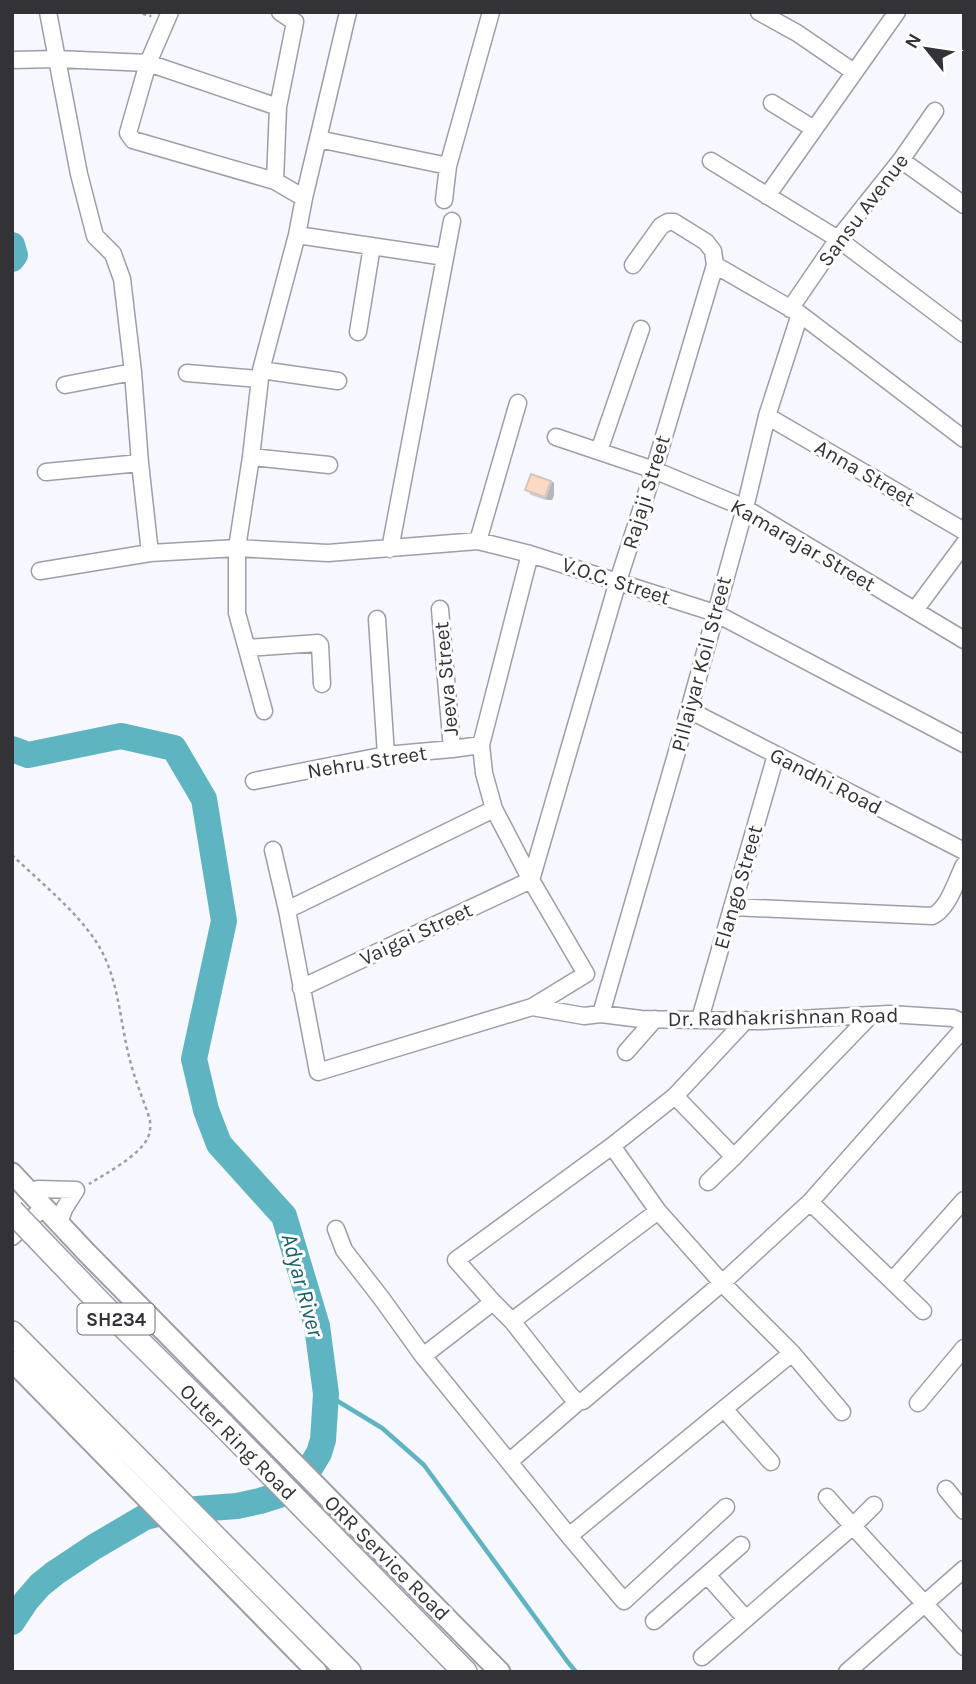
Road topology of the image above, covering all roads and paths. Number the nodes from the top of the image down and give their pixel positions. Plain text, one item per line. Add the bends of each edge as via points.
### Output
1 (48, 12) edge
2 (136, 12) edge
3 (154, 12) edge
4 (170, 12) edge
5 (280, 12) edge
6 (348, 12) edge
7 (491, 12) edge
8 (759, 12) edge
9 (897, 12) edge
10 (57, 59) junction
11 (12, 60) edge
12 (148, 63) junction
13 (854, 72) junction
14 (772, 103) dead end
15 (278, 107) junction
16 (935, 111) dead end
17 (814, 129) junction
18 (318, 139) junction
19 (901, 160) junction
20 (712, 161) dead end
21 (448, 166) junction
22 (275, 181) junction
23 (767, 196) junction
24 (304, 198) junction
25 (444, 200) dead end
26 (964, 205) edge
27 (453, 221) dead end
28 (297, 235) junction
29 (838, 239) junction
30 (372, 246) junction
31 (445, 257) junction
32 (633, 265) dead end
33 (715, 265) junction
34 (795, 311) junction
35 (641, 329) dead end
36 (358, 332) dead end
37 (964, 334) edge
38 (133, 372) junction
39 (187, 373) dead end
40 (260, 374) junction
41 (338, 381) dead end
42 (65, 385) dead end
43 (519, 403) dead end
44 (767, 415) junction
45 (556, 437) dead end
46 (964, 439) edge
47 (599, 452) junction
48 (251, 457) junction
49 (140, 463) junction
50 (329, 466) dead end
51 (654, 470) junction
52 (46, 472) dead end
53 (745, 508) junction
54 (964, 531) edge
55 (478, 541) junction
56 (964, 544) edge
57 (237, 548) junction
58 (390, 549) junction
59 (150, 553) junction
60 (530, 554) junction
61 (40, 570) dead end
62 (618, 581) junction
63 (440, 609) dead end
64 (915, 610) junction
65 (715, 613) junction
66 (377, 620) dead end
67 (964, 639) edge
68 (247, 648) junction
69 (322, 684) dead end
70 (689, 710) junction
71 (264, 711) dead end
72 (964, 744) edge
73 (481, 745) junction
74 (452, 749) junction
75 (386, 755) junction
76 (776, 755) junction
77 (254, 781) dead end
78 (494, 809) junction
79 (273, 850) dead end
80 (964, 851) edge
81 (12, 855) edge
82 (964, 865) edge
83 (531, 880) junction
84 (732, 907) junction
85 (287, 910) junction
86 (301, 988) junction
87 (532, 1007) junction
88 (601, 1014) junction
89 (871, 1015) junction
90 (655, 1019) junction
91 (700, 1019) junction
92 (746, 1020) junction
93 (964, 1025) edge
94 (626, 1052) dead end
95 (676, 1096) junction
96 (612, 1146) junction
97 (734, 1157) junction
98 (12, 1173) edge
99 (708, 1182) dead end
100 (76, 1190) junction
101 (30, 1192) junction
102 (964, 1200) edge
103 (810, 1202) junction
104 (44, 1207) junction
105 (12, 1211) edge
106 (658, 1211) junction
107 (59, 1223) junction
108 (336, 1229) dead end
109 (12, 1237) edge
110 (892, 1281) junction
111 (722, 1283) junction
112 (493, 1302) junction
113 (923, 1311) dead end
114 (512, 1321) junction
115 (12, 1332) edge
116 (964, 1348) edge
117 (792, 1353) junction
118 (423, 1356) junction
119 (12, 1361) edge
120 (578, 1402) junction
121 (918, 1403) dead end
122 (724, 1409) junction
123 (842, 1412) dead end
124 (509, 1462) junction
125 (771, 1462) dead end
126 (946, 1489) dead end
127 (827, 1497) dead end
128 (874, 1505) dead end
129 (726, 1507) dead end
130 (964, 1511) edge
131 (853, 1527) junction
132 (569, 1536) junction
133 (741, 1545) dead end
134 (964, 1569) edge
135 (707, 1576) junction
136 (925, 1602) junction
137 (746, 1619) junction
138 (654, 1621) dead end
139 (964, 1647) edge
140 (702, 1657) dead end
141 (317, 1672) edge
142 (349, 1672) edge
143 (465, 1672) edge
144 (500, 1672) edge
145 (847, 1672) edge

1 - 10 street
2 - 3 path via 150,16
4 - 12 street
5 - 15 street via 295,22
6 - 18 street
7 - 21 street
8 - 13 street
9 - 13 street
10 - 11 street
10 - 12 street
10 - 38 street via 95,236 113,254 122,279
12 - 15 street
12 - 22 street via 128,133 133,140
13 - 17 street
14 - 17 street
15 - 22 street
16 - 19 street, Sansu Avenue
17 - 23 street
18 - 21 street
18 - 24 street
19 - 26 street
19 - 29 street, Sansu Avenue
20 - 23 street
21 - 25 street
22 - 24 street
23 - 29 street
24 - 28 street
27 - 31 street
28 - 30 street
28 - 40 street
29 - 34 street, Sansu Avenue
29 - 37 street
30 - 31 street
30 - 36 street
31 - 58 street
32 - 33 street via 661,226 674,222 706,242
33 - 34 street
33 - 51 street, Rajaji Street
34 - 44 street, Pillaiyar Koil Street
34 - 46 street
35 - 47 street
38 - 42 street
38 - 49 street
39 - 40 street
40 - 41 street
40 - 48 street
43 - 55 street
44 - 53 street, Pillaiyar Koil Street
44 - 54 street, Anna Street
45 - 47 street, Kamarajar Street
47 - 51 street, Kamarajar Street
48 - 50 street
48 - 57 street
49 - 52 street
49 - 59 street
51 - 53 street, Kamarajar Street
51 - 62 street, Rajaji Street
53 - 64 street, Kamarajar Street
53 - 65 street, Pillaiyar Koil Street
55 - 58 street, V.O.C. Street
55 - 60 street, V.O.C. Street
56 - 64 street
57 - 58 street, V.O.C. Street via 328,553
57 - 59 street, V.O.C. Street
57 - 68 street via 237,613
59 - 61 street, V.O.C. Street
60 - 62 street, V.O.C. Street
60 - 73 street
62 - 65 street, V.O.C. Street
62 - 83 street, Rajaji Street
63 - 74 street, Jeeva Street
64 - 67 street, Kamarajar Street
65 - 70 street, Pillaiyar Koil Street
65 - 72 street, V.O.C. Street
66 - 75 street
68 - 69 street via 318,643
68 - 71 street
70 - 76 street, Gandhi Road
70 - 88 street, Pillaiyar Koil Street
73 - 74 street, Nehru Street
73 - 78 street
74 - 75 street, Nehru Street
75 - 77 street, Nehru Street
76 - 80 street, Gandhi Road
76 - 84 street, Elango Street
78 - 83 street
78 - 85 street
79 - 85 street
81 - 100 path via 82,923 105,957 131,1065 150,1120 149,1137 135,1153
82 - 84 street via 944,906 932,916
83 - 86 street, Vaigai Street
83 - 87 street via 586,974
84 - 91 street, Elango Street
85 - 86 street
86 - 87 street via 318,1073
87 - 88 street, Dr. Radhakrishnan Road via 583,1016
88 - 90 street, Dr. Radhakrishnan Road
89 - 92 street, Dr. Radhakrishnan Road
89 - 93 street, Dr. Radhakrishnan Road via 954,1018
89 - 97 street
90 - 91 street, Dr. Radhakrishnan Road
90 - 94 street
91 - 92 street, Dr. Radhakrishnan Road
92 - 95 street
93 - 103 street
95 - 96 street
95 - 97 street
96 - 106 street
96 - 112 street via 456,1259
97 - 99 street
98 - 101 main road, ORR Service Road
100 - 101 street
100 - 107 street
101 - 104 main road, ORR Service Road
102 - 110 street
103 - 110 street
103 - 111 street
104 - 107 main road, ORR Service Road
104 - 109 street
105 - 143 highway, Outer Ring Road / SH234, bridge
106 - 111 street
106 - 114 street
107 - 144 main road, ORR Service Road
108 - 118 street via 344,1250
110 - 113 street
111 - 117 street
111 - 120 street
112 - 114 street
112 - 118 street
114 - 120 street
115 - 142 highway
116 - 121 street
117 - 122 street
117 - 123 street
118 - 124 street
119 - 141 main road
120 - 124 street
122 - 125 street
122 - 132 street
124 - 132 street
126 - 130 street
127 - 131 street
128 - 131 street
129 - 132 street via 624,1601
131 - 136 street
131 - 137 street
133 - 135 street
134 - 136 street
135 - 137 street
135 - 138 street
136 - 139 street
136 - 145 street
137 - 140 street

